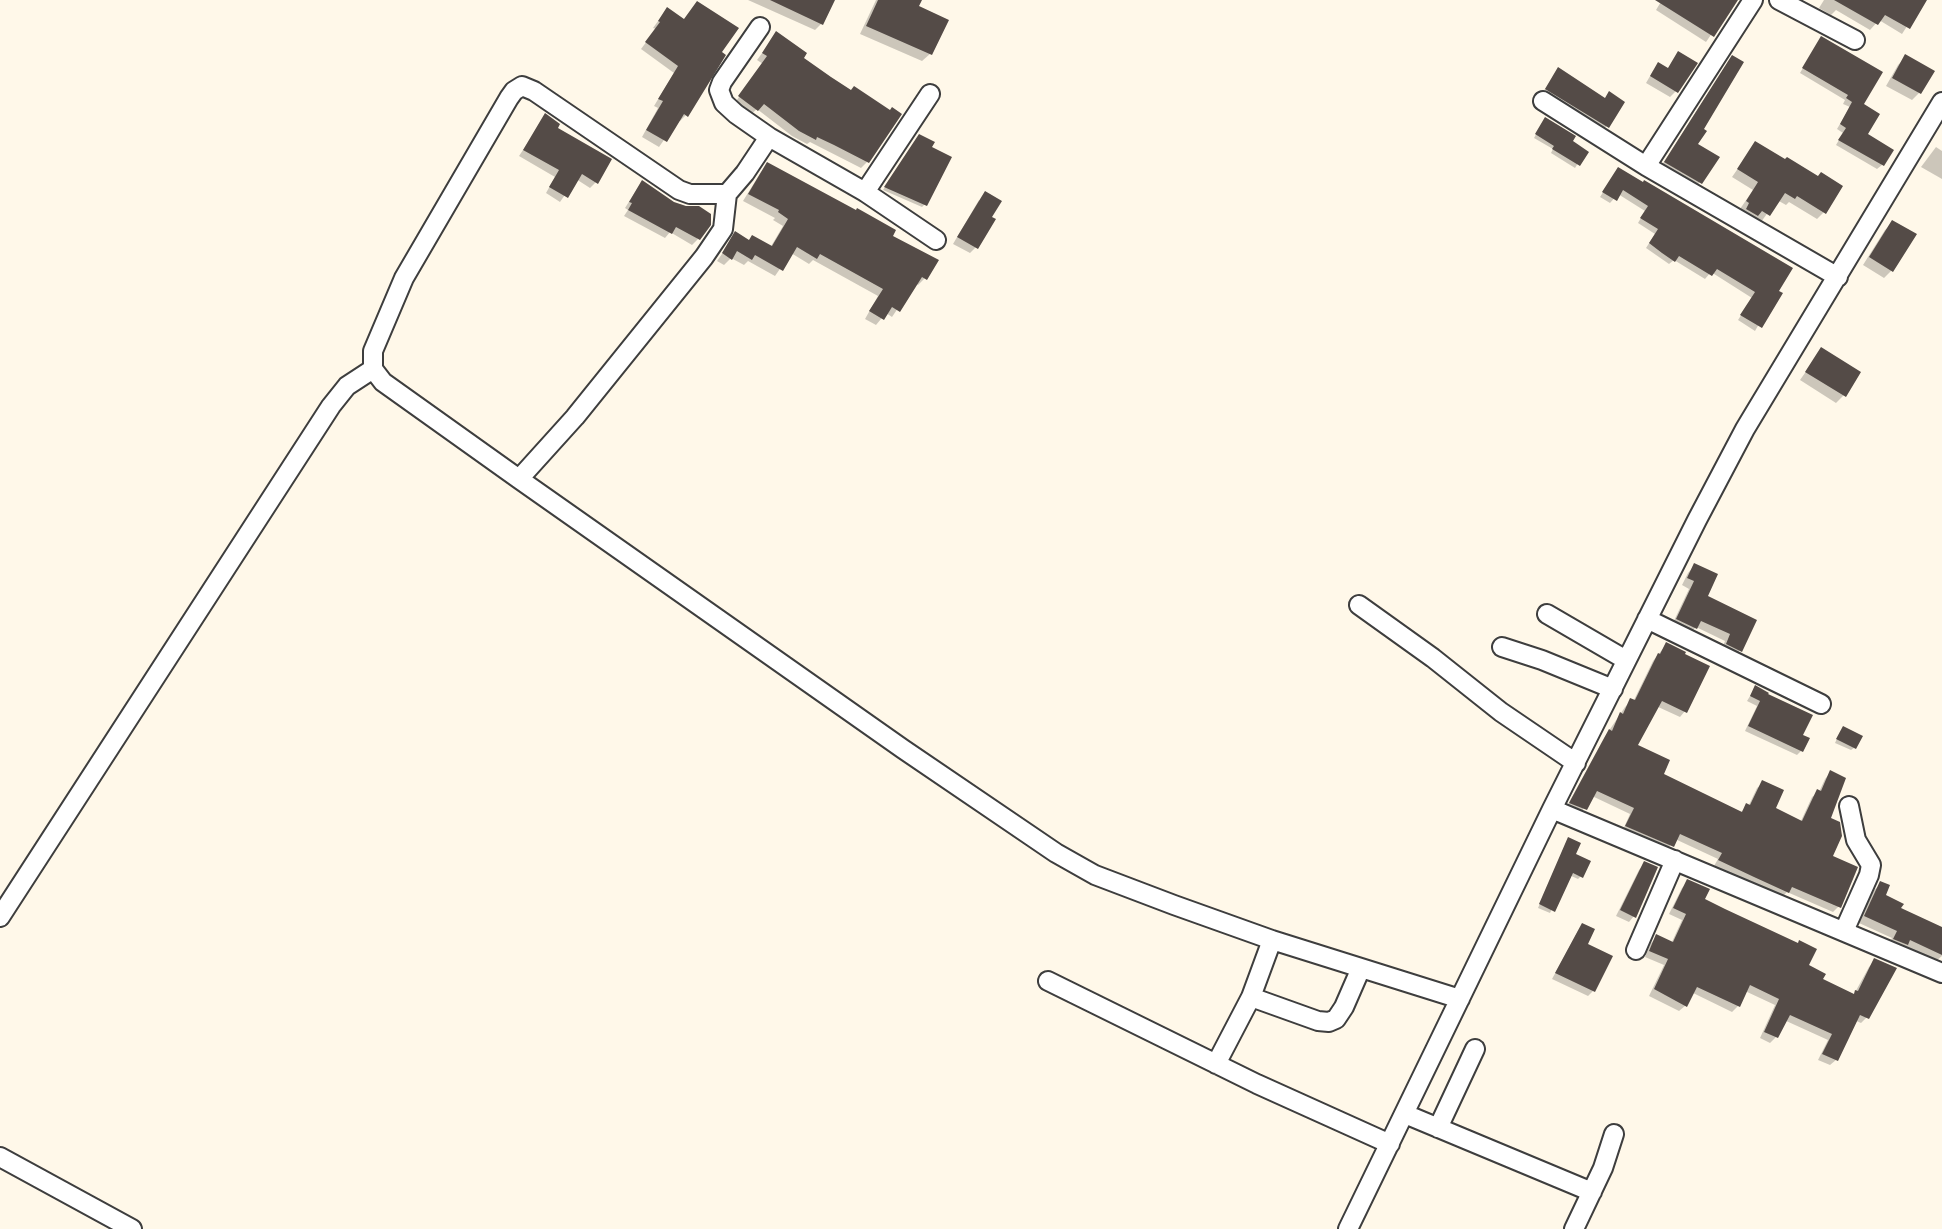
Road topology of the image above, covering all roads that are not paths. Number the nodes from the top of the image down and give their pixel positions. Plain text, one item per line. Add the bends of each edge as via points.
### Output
1 (1752, 0) edge
2 (1779, 0) edge
3 (760, 27) dead end
4 (1855, 40) dead end
5 (930, 94) dead end
6 (1543, 101) dead end
7 (1942, 102) edge
8 (769, 138) junction
9 (1646, 166) junction
10 (865, 192) junction
11 (727, 194) junction
12 (936, 240) dead end
13 (1838, 277) junction
14 (373, 369) junction
15 (519, 479) junction
16 (1359, 605) dead end
17 (1547, 614) dead end
18 (1647, 619) junction
19 (1502, 647) dead end
20 (1626, 660) junction
21 (1613, 689) junction
22 (1821, 704) dead end
23 (1576, 762) junction
24 (1848, 806) dead end
25 (1552, 809) junction
26 (1675, 860) junction
27 (0, 917) edge
28 (1844, 931) junction
29 (1272, 940) junction
30 (1636, 950) dead end
31 (1361, 968) junction
32 (1942, 972) edge
33 (1048, 981) dead end
34 (1251, 997) junction
35 (1460, 1000) junction
36 (1475, 1049) dead end
37 (1216, 1064) junction
38 (1405, 1114) junction
39 (1438, 1128) junction
40 (1614, 1134) dead end
41 (1390, 1144) junction
42 (0, 1157) edge
43 (1592, 1192) junction
44 (112, 1225) edge
45 (132, 1229) edge
46 (1348, 1229) edge
47 (1574, 1229) edge

1 - 9 street
2 - 4 street
3 - 8 street via 720,90 724,103
5 - 10 street
6 - 9 street
7 - 13 street
8 - 10 street
8 - 11 street
9 - 13 street
10 - 12 street
11 - 14 street via 679,190 534,90 518,88 404,278 373,351
11 - 15 street via 724,229 704,257
13 - 18 street via 1745,429
14 - 15 street
14 - 27 street via 331,406
15 - 29 street via 1056,853 1096,875
16 - 23 street
17 - 20 street
18 - 20 street
18 - 22 street
19 - 21 street
20 - 21 street
21 - 23 street
23 - 25 street
24 - 28 street via 1871,865
25 - 26 street
25 - 35 street
26 - 28 street
26 - 30 street
28 - 32 street
29 - 31 street
29 - 34 street
31 - 34 street via 1344,1008 1330,1022
31 - 35 street
33 - 37 street
34 - 37 street
35 - 38 street
36 - 39 street
37 - 41 street
38 - 39 street
38 - 41 street
39 - 43 street
40 - 43 street
41 - 46 street
42 - 44 street
43 - 47 street
44 - 45 street

